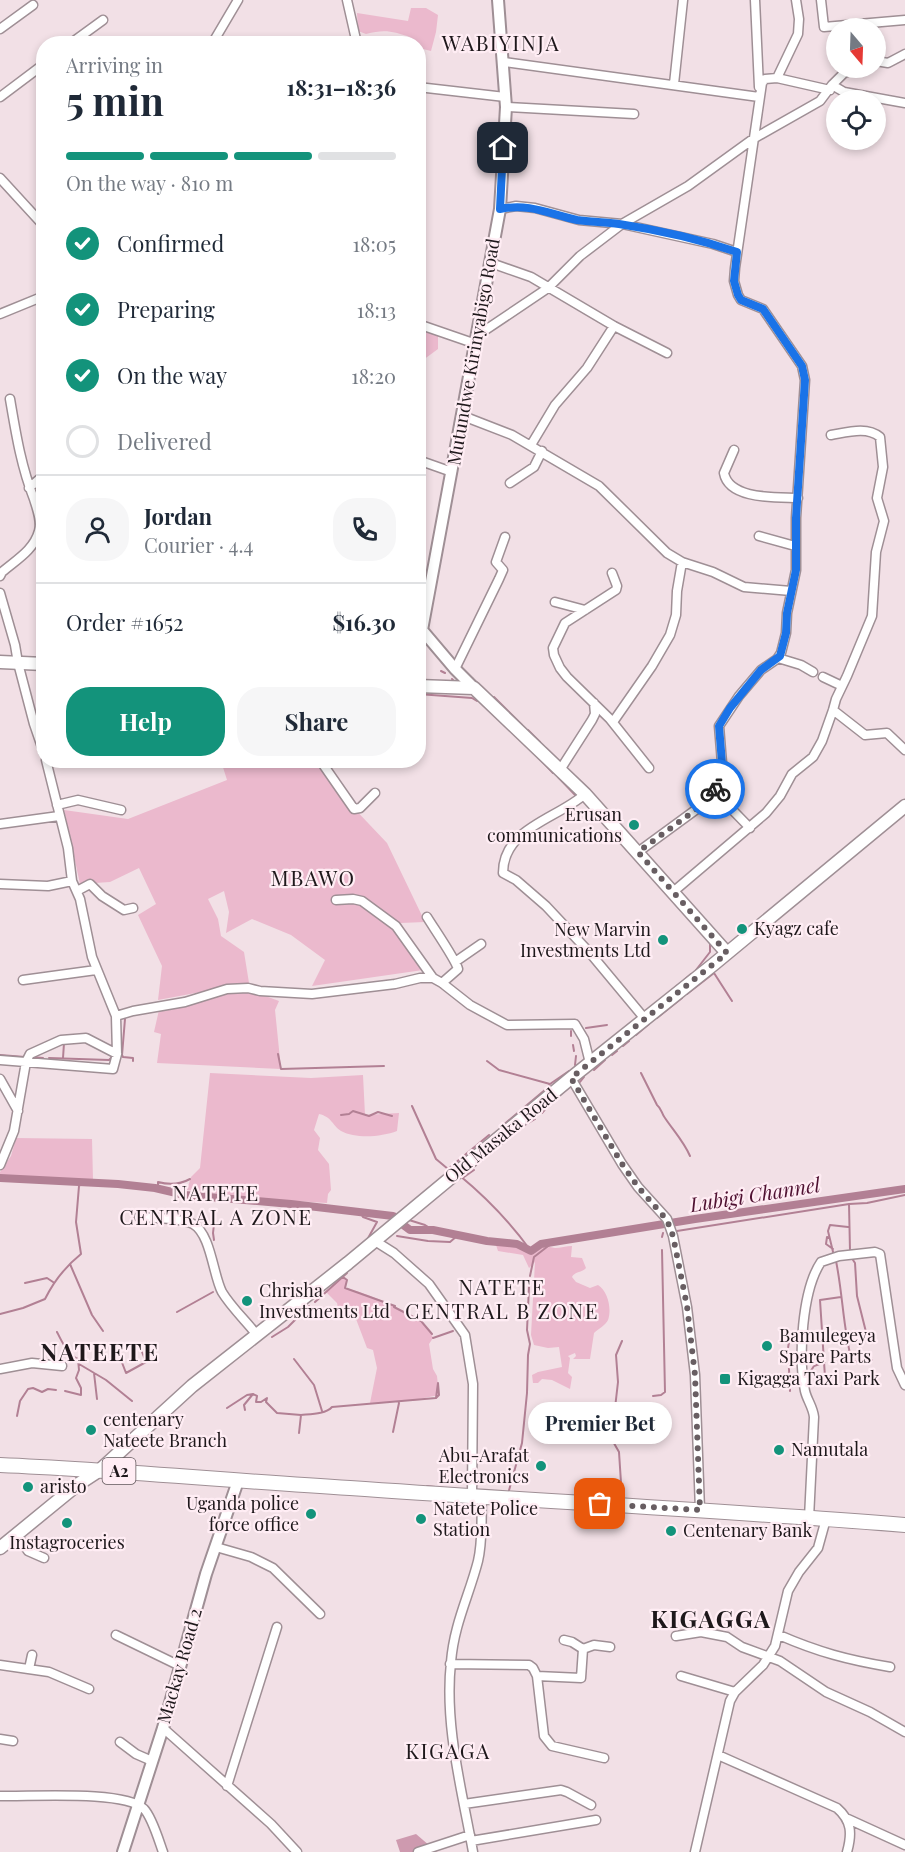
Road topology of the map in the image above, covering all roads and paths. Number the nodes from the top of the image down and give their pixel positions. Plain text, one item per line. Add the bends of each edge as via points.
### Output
1 (238, 0) edge
2 (347, 0) edge
3 (498, 0) edge
4 (683, 0) edge
5 (755, 0) edge
6 (796, 0) edge
7 (821, 0) edge
8 (33, 5) dead end
9 (103, 20) dead end
10 (905, 20) edge
11 (0, 29) edge
12 (81, 36) edge
13 (217, 36) edge
14 (355, 36) edge
15 (905, 54) edge
16 (504, 62) junction
17 (886, 63) edge
18 (36, 70) edge
19 (777, 78) junction
20 (839, 78) edge
21 (674, 84) junction
22 (831, 87) junction
23 (426, 88) edge
24 (0, 97) edge
25 (759, 97) junction
26 (506, 102) junction
27 (905, 103) edge
28 (634, 114) dead end
29 (753, 139) junction
30 (0, 178) edge
31 (500, 209) junction
32 (36, 217) edge
33 (622, 224) junction
34 (737, 252) junction
35 (491, 263) junction
36 (548, 288) junction
37 (36, 299) edge
38 (0, 314) edge
39 (426, 326) edge
40 (614, 326) junction
41 (477, 340) junction
42 (667, 353) dead end
43 (10, 399) dead end
44 (463, 416) junction
45 (831, 435) dead end
46 (531, 445) junction
47 (734, 450) dead end
48 (542, 451) junction
49 (426, 463) edge
50 (452, 472) junction
51 (36, 482) edge
52 (510, 483) dead end
53 (30, 488) junction
54 (798, 498) junction
55 (36, 505) edge
56 (759, 536) dead end
57 (505, 537) dead end
58 (36, 543) edge
59 (795, 546) junction
60 (682, 562) junction
61 (1, 573) edge
62 (612, 573) dead end
63 (791, 591) junction
64 (0, 593) edge
65 (426, 599) edge
66 (555, 602) dead end
67 (585, 610) junction
68 (426, 635) edge
69 (778, 658) junction
70 (0, 662) edge
71 (18, 663) junction
72 (36, 664) edge
73 (455, 669) junction
74 (813, 672) dead end
75 (823, 677) dead end
76 (426, 686) edge
77 (842, 686) junction
78 (474, 688) junction
79 (594, 704) junction
80 (833, 710) junction
81 (613, 723) junction
82 (36, 725) edge
83 (905, 750) edge
84 (48, 768) edge
85 (326, 768) edge
86 (649, 768) dead end
87 (560, 770) junction
88 (714, 791) junction
89 (375, 793) dead end
90 (585, 794) junction
91 (57, 805) junction
92 (905, 806) edge
93 (121, 810) dead end
94 (59, 816) junction
95 (0, 824) edge
96 (750, 828) junction
97 (638, 852) junction
98 (72, 881) junction
99 (0, 886) edge
100 (77, 891) junction
101 (674, 892) junction
102 (336, 900) dead end
103 (133, 908) dead end
104 (427, 916) dead end
105 (481, 944) dead end
106 (727, 953) junction
107 (455, 962) junction
108 (96, 970) junction
109 (433, 978) junction
110 (23, 980) dead end
111 (442, 983) junction
112 (116, 1016) junction
113 (645, 1019) junction
114 (117, 1054) junction
115 (28, 1058) junction
116 (0, 1060) edge
117 (590, 1063) junction
118 (571, 1078) junction
119 (0, 1079) edge
120 (18, 1111) junction
121 (0, 1165) edge
122 (139, 1217) dead end
123 (375, 1241) junction
124 (257, 1335) junction
125 (62, 1366) dead end
126 (0, 1369) edge
127 (905, 1385) edge
128 (0, 1466) edge
129 (100, 1470) junction
130 (238, 1480) junction
131 (477, 1496) junction
132 (700, 1510) junction
133 (809, 1518) junction
134 (826, 1519) junction
135 (905, 1525) edge
136 (17, 1535) junction
137 (216, 1546) junction
138 (0, 1548) edge
139 (44, 1558) dead end
140 (320, 1614) dead end
141 (277, 1627) dead end
142 (116, 1635) dead end
143 (779, 1635) junction
144 (676, 1636) dead end
145 (564, 1640) dead end
146 (610, 1647) dead end
147 (583, 1649) junction
148 (32, 1655) dead end
149 (769, 1656) junction
150 (450, 1664) junction
151 (0, 1665) edge
152 (180, 1666) junction
153 (890, 1667) dead end
154 (29, 1669) junction
155 (681, 1676) dead end
156 (537, 1677) junction
157 (88, 1689) dead end
158 (735, 1692) junction
159 (163, 1728) junction
160 (905, 1732) edge
161 (0, 1739) edge
162 (13, 1741) dead end
163 (120, 1742) dead end
164 (718, 1755) junction
165 (604, 1758) dead end
166 (152, 1761) junction
167 (227, 1786) junction
168 (0, 1796) edge
169 (464, 1804) junction
170 (137, 1805) junction
171 (591, 1805) dead end
172 (848, 1819) junction
173 (596, 1820) dead end
174 (470, 1838) junction
175 (905, 1845) edge
176 (123, 1852) edge
177 (164, 1852) edge
178 (297, 1852) edge
179 (418, 1852) edge
180 (473, 1852) edge
181 (695, 1852) edge
182 (847, 1852) edge

1 - 13 street
2 - 14 street
3 - 16 street, Mutundwe Kirinyabigo Road
4 - 21 street
5 - 25 street
6 - 19 street via 798,34
7 - 10 street via 824,27
8 - 11 street
9 - 12 street
15 - 17 street
16 - 21 street
16 - 26 street, Mutundwe Kirinyabigo Road
18 - 24 street
19 - 22 street
19 - 25 street via 765,79
20 - 22 street
21 - 25 street
22 - 27 street
22 - 29 street via 820,101
23 - 26 street
25 - 29 street
26 - 28 street
26 - 31 street, Mutundwe Kirinyabigo Road
29 - 33 street via 688,186
29 - 34 street
30 - 32 street
31 - 33 street via 535,208 579,220
31 - 35 street, Mutundwe Kirinyabigo Road
33 - 34 street
33 - 36 street via 580,256
34 - 54 street via 734,281 738,295 763,309 802,366 805,380
35 - 36 street via 531,277
35 - 41 street, Mutundwe Kirinyabigo Road
36 - 40 street
36 - 41 street
37 - 38 street
39 - 41 street
40 - 42 street
40 - 46 street via 555,405
41 - 44 street, Mutundwe Kirinyabigo Road
43 - 53 street via 18,453
44 - 46 street
44 - 50 street, Mutundwe Kirinyabigo Road
45 - 77 street via 873,431 880,437 883,453 877,498 884,521 876,552 874,606
46 - 48 street
47 - 54 street via 724,477 741,492
48 - 52 street via 534,467
48 - 60 street via 599,486 667,553
49 - 50 street
50 - 65 street, Mutundwe Kirinyabigo Road
51 - 53 street
53 - 55 street
54 - 59 street
56 - 59 street
57 - 73 street via 496,562 503,570
58 - 61 street
59 - 63 street via 796,570
60 - 63 street via 744,587
60 - 81 street via 670,635
62 - 67 street via 616,590
63 - 69 street via 786,633
64 - 71 street
66 - 67 street
67 - 79 street via 565,623 553,648 560,668
68 - 73 street
69 - 74 street
69 - 88 street via 761,670 719,726 722,763
70 - 71 main road
71 - 72 main road
71 - 82 street
73 - 78 street
75 - 77 street
76 - 78 main road
77 - 80 street
78 - 87 main road
79 - 81 street
79 - 87 street via 592,720
80 - 83 street via 865,735 887,733
80 - 96 street via 815,754 795,770 780,796
81 - 86 street
84 - 91 street
85 - 89 street via 354,809
87 - 90 main road
88 - 96 street
88 - 97 street via 705,803
90 - 97 main road
90 - 113 street via 518,837 508,851 503,873 546,906
91 - 93 street via 78,800
91 - 94 street
92 - 106 main road, Old Masaka Road
94 - 95 street
94 - 98 street
96 - 101 street
97 - 101 main road
98 - 99 street via 48,886
98 - 100 street
100 - 103 street via 90,884 124,910
100 - 108 street
101 - 106 main road
102 - 109 street via 362,901 396,926
104 - 107 street
105 - 107 street
106 - 113 main road, Old Masaka Road
107 - 111 street via 458,969
108 - 110 street
108 - 112 street
109 - 111 street
109 - 112 street via 312,994 227,989
111 - 117 street via 507,1025 575,1024 584,1039
112 - 114 street
113 - 117 main road, Old Masaka Road
114 - 115 street via 86,1038 61,1040
114 - 115 street via 113,1070
115 - 116 street
115 - 120 street
117 - 118 main road, Old Masaka Road
118 - 123 main road, Old Masaka Road
118 - 132 street via 622,1164 669,1223 687,1306 694,1363
119 - 120 street
120 - 121 street
122 - 124 street via 188,1222 200,1230 222,1291
123 - 124 main road, Old Masaka Road
123 - 131 street via 429,1284 465,1335 473,1383
124 - 129 main road, Old Masaka Road via 192,1386
125 - 126 street via 32,1363
127 - 133 street via 897,1368 880,1254 839,1256 821,1262 808,1299 801,1344 806,1392 814,1417
128 - 129 main road, A2
129 - 130 main road, A2
129 - 136 main road, Old Masaka Road
130 - 131 main road, A2
130 - 137 street, Mackay Road 2
131 - 132 main road, A2
131 - 150 street via 479,1554 456,1625
132 - 133 main road, A2
133 - 134 main road, A2
134 - 135 main road, A2
134 - 143 street via 818,1548 788,1591
136 - 138 main road, Old Masaka Road
136 - 139 street via 28,1551
137 - 140 street via 273,1568
137 - 152 street, Mackay Road 2
141 - 167 street
142 - 152 street
143 - 149 street
143 - 153 street via 818,1652
144 - 149 street via 701,1632 727,1637
145 - 147 street
146 - 147 street via 594,1645
147 - 156 street via 581,1677
148 - 154 street
149 - 158 street
149 - 160 street via 826,1692
150 - 156 street via 525,1664 533,1668
150 - 169 street via 451,1715
151 - 154 street
152 - 159 street, Mackay Road 2
154 - 157 street via 56,1674
155 - 158 street
156 - 165 street via 548,1743
158 - 164 street
159 - 166 street, Mackay Road 2
159 - 167 street
161 - 162 street
163 - 166 street
164 - 172 street via 837,1808
164 - 181 street
166 - 170 street, Mackay Road 2
167 - 178 street
168 - 170 street via 77,1795
169 - 171 street via 561,1790
169 - 174 street
170 - 176 street, Mackay Road 2
170 - 177 street via 146,1811
172 - 175 street
172 - 182 street
173 - 174 street
174 - 179 street
174 - 180 street

